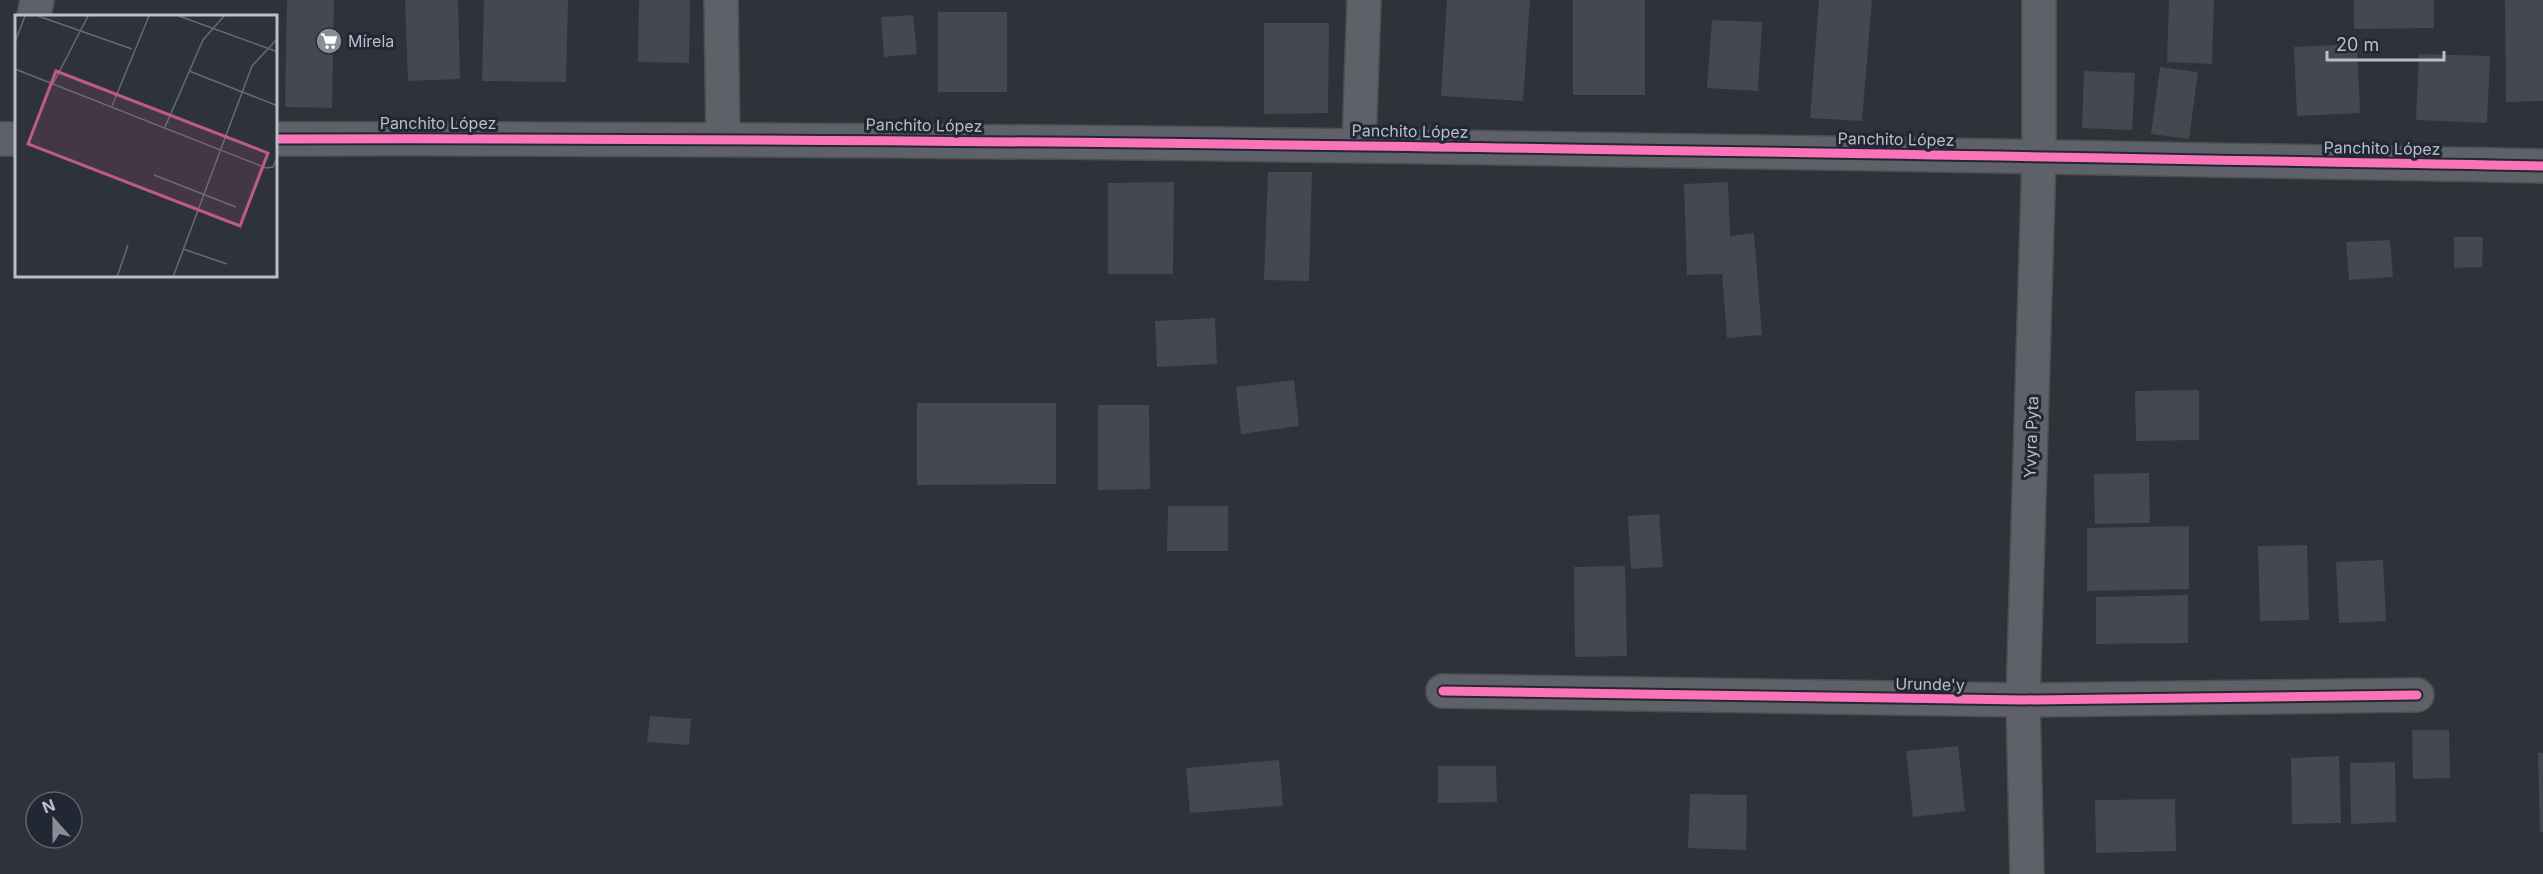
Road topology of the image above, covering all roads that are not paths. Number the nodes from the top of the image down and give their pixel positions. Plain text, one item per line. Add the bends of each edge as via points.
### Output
1 (37, 0) edge
2 (721, 0) edge
3 (1364, 0) edge
4 (2039, 0) edge
5 (34, 15) edge
6 (723, 138) junction
7 (278, 139) edge
8 (1359, 145) junction
9 (2039, 156) junction
10 (2543, 166) edge
11 (1443, 691) dead end
12 (2417, 694) dead end
13 (2023, 700) junction
14 (2027, 874) edge

1 - 5 street
2 - 6 street
3 - 8 street
4 - 9 street, Yvyra Pyta
6 - 7 street, Panchito López
6 - 8 street, Panchito López
8 - 9 street, Panchito López
9 - 10 street, Panchito López
9 - 13 street, Yvyra Pyta
11 - 13 street, Urunde'y
12 - 13 street, Urunde'y
13 - 14 street, Yvyra Pyta

